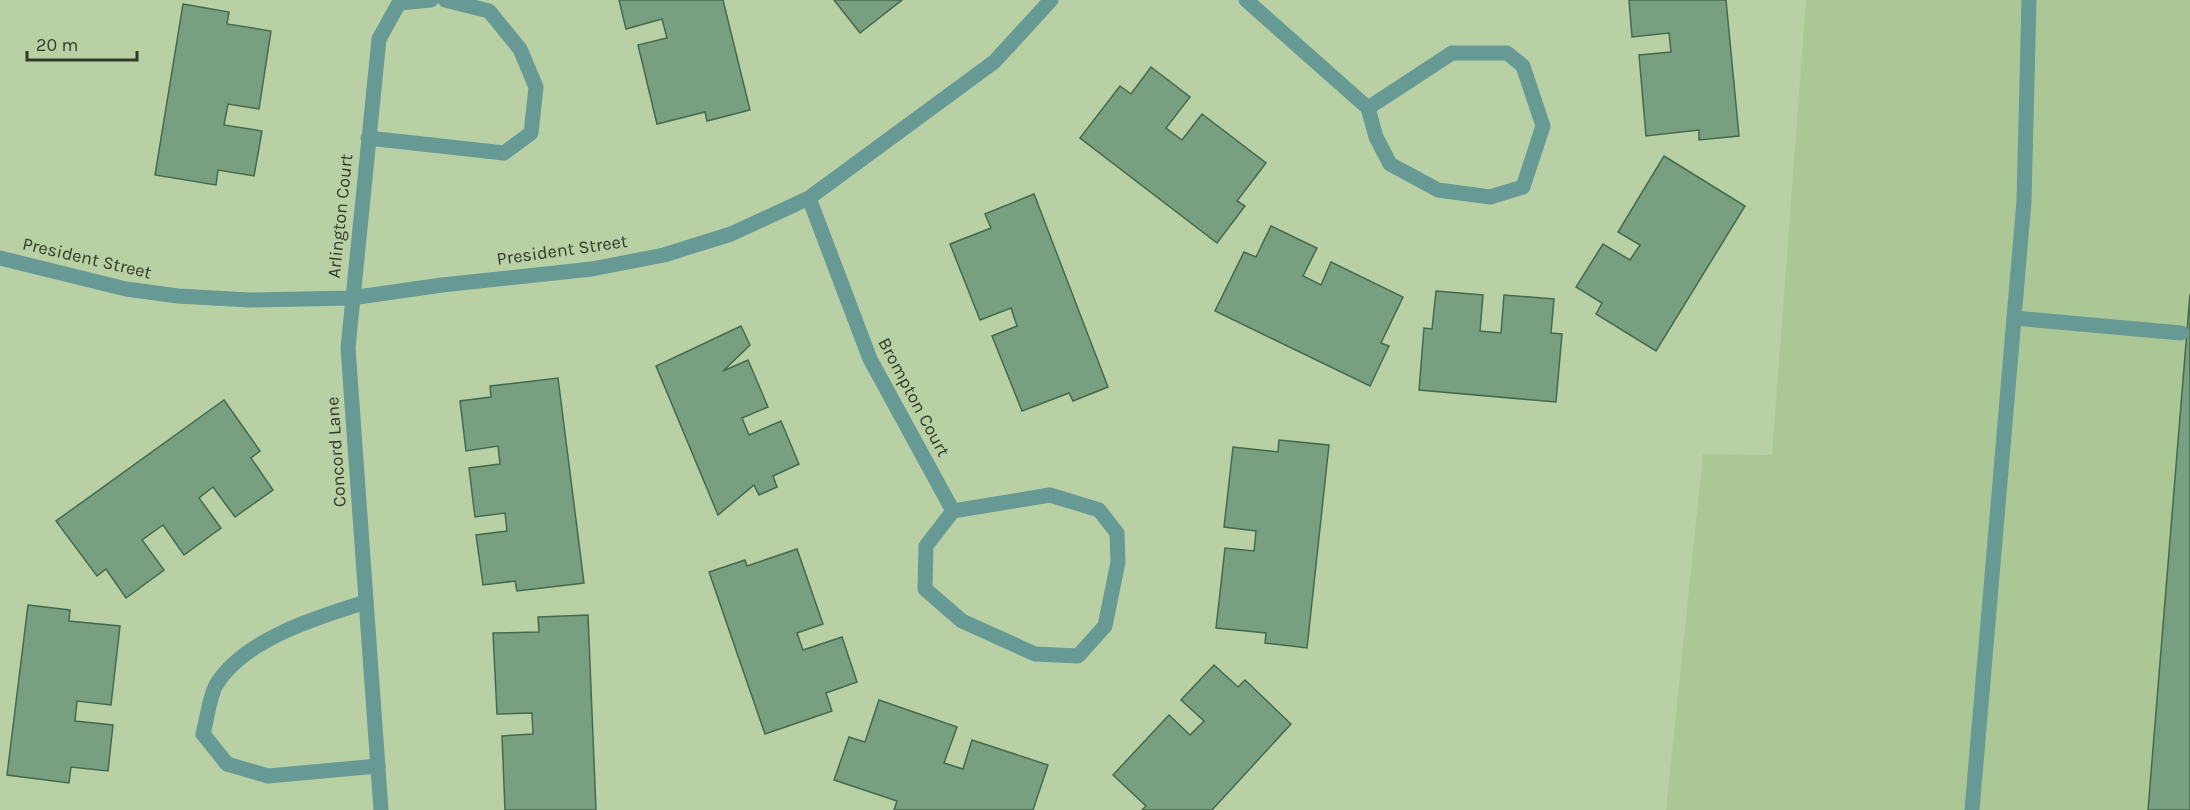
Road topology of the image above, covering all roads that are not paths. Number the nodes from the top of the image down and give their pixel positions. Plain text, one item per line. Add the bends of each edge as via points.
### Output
1 (431, 0) edge
2 (445, 0) edge
3 (1051, 0) edge
4 (1246, 0) edge
5 (2029, 0) edge
6 (1368, 108) junction
7 (368, 138) junction
8 (809, 198) junction
9 (0, 258) edge
10 (351, 298) junction
11 (2014, 318) junction
12 (2181, 333) dead end
13 (952, 511) junction
14 (366, 602) junction
15 (378, 766) junction
16 (381, 810) edge
17 (1972, 810) edge

1 - 7 street, Arlington Court via 399,3 379,39
2 - 7 street, Arlington Court via 489,11 520,49 536,87 531,134 504,153
3 - 8 street, President Street via 994,62
4 - 6 street
5 - 11 street via 2024,201
6 - 6 street via 1452,53 1507,53 1523,66 1543,126 1523,187 1490,197 1438,190 1390,164 1376,137
7 - 10 street, Arlington Court
8 - 10 street, President Street via 731,234 664,255 592,269
8 - 13 street, Brompton Court via 870,359
9 - 10 street, President Street via 126,289 178,296 249,300
10 - 14 street, Concord Lane via 348,348
11 - 12 street
11 - 17 street
13 - 13 street via 1050,495 1099,510 1117,533 1118,562 1105,626 1078,656 1035,654 962,621 925,589 926,546
14 - 15 street, Concord Lane
14 - 15 street via 295,625 245,655 216,686 203,734 227,765 268,776
15 - 16 street, Concord Lane

